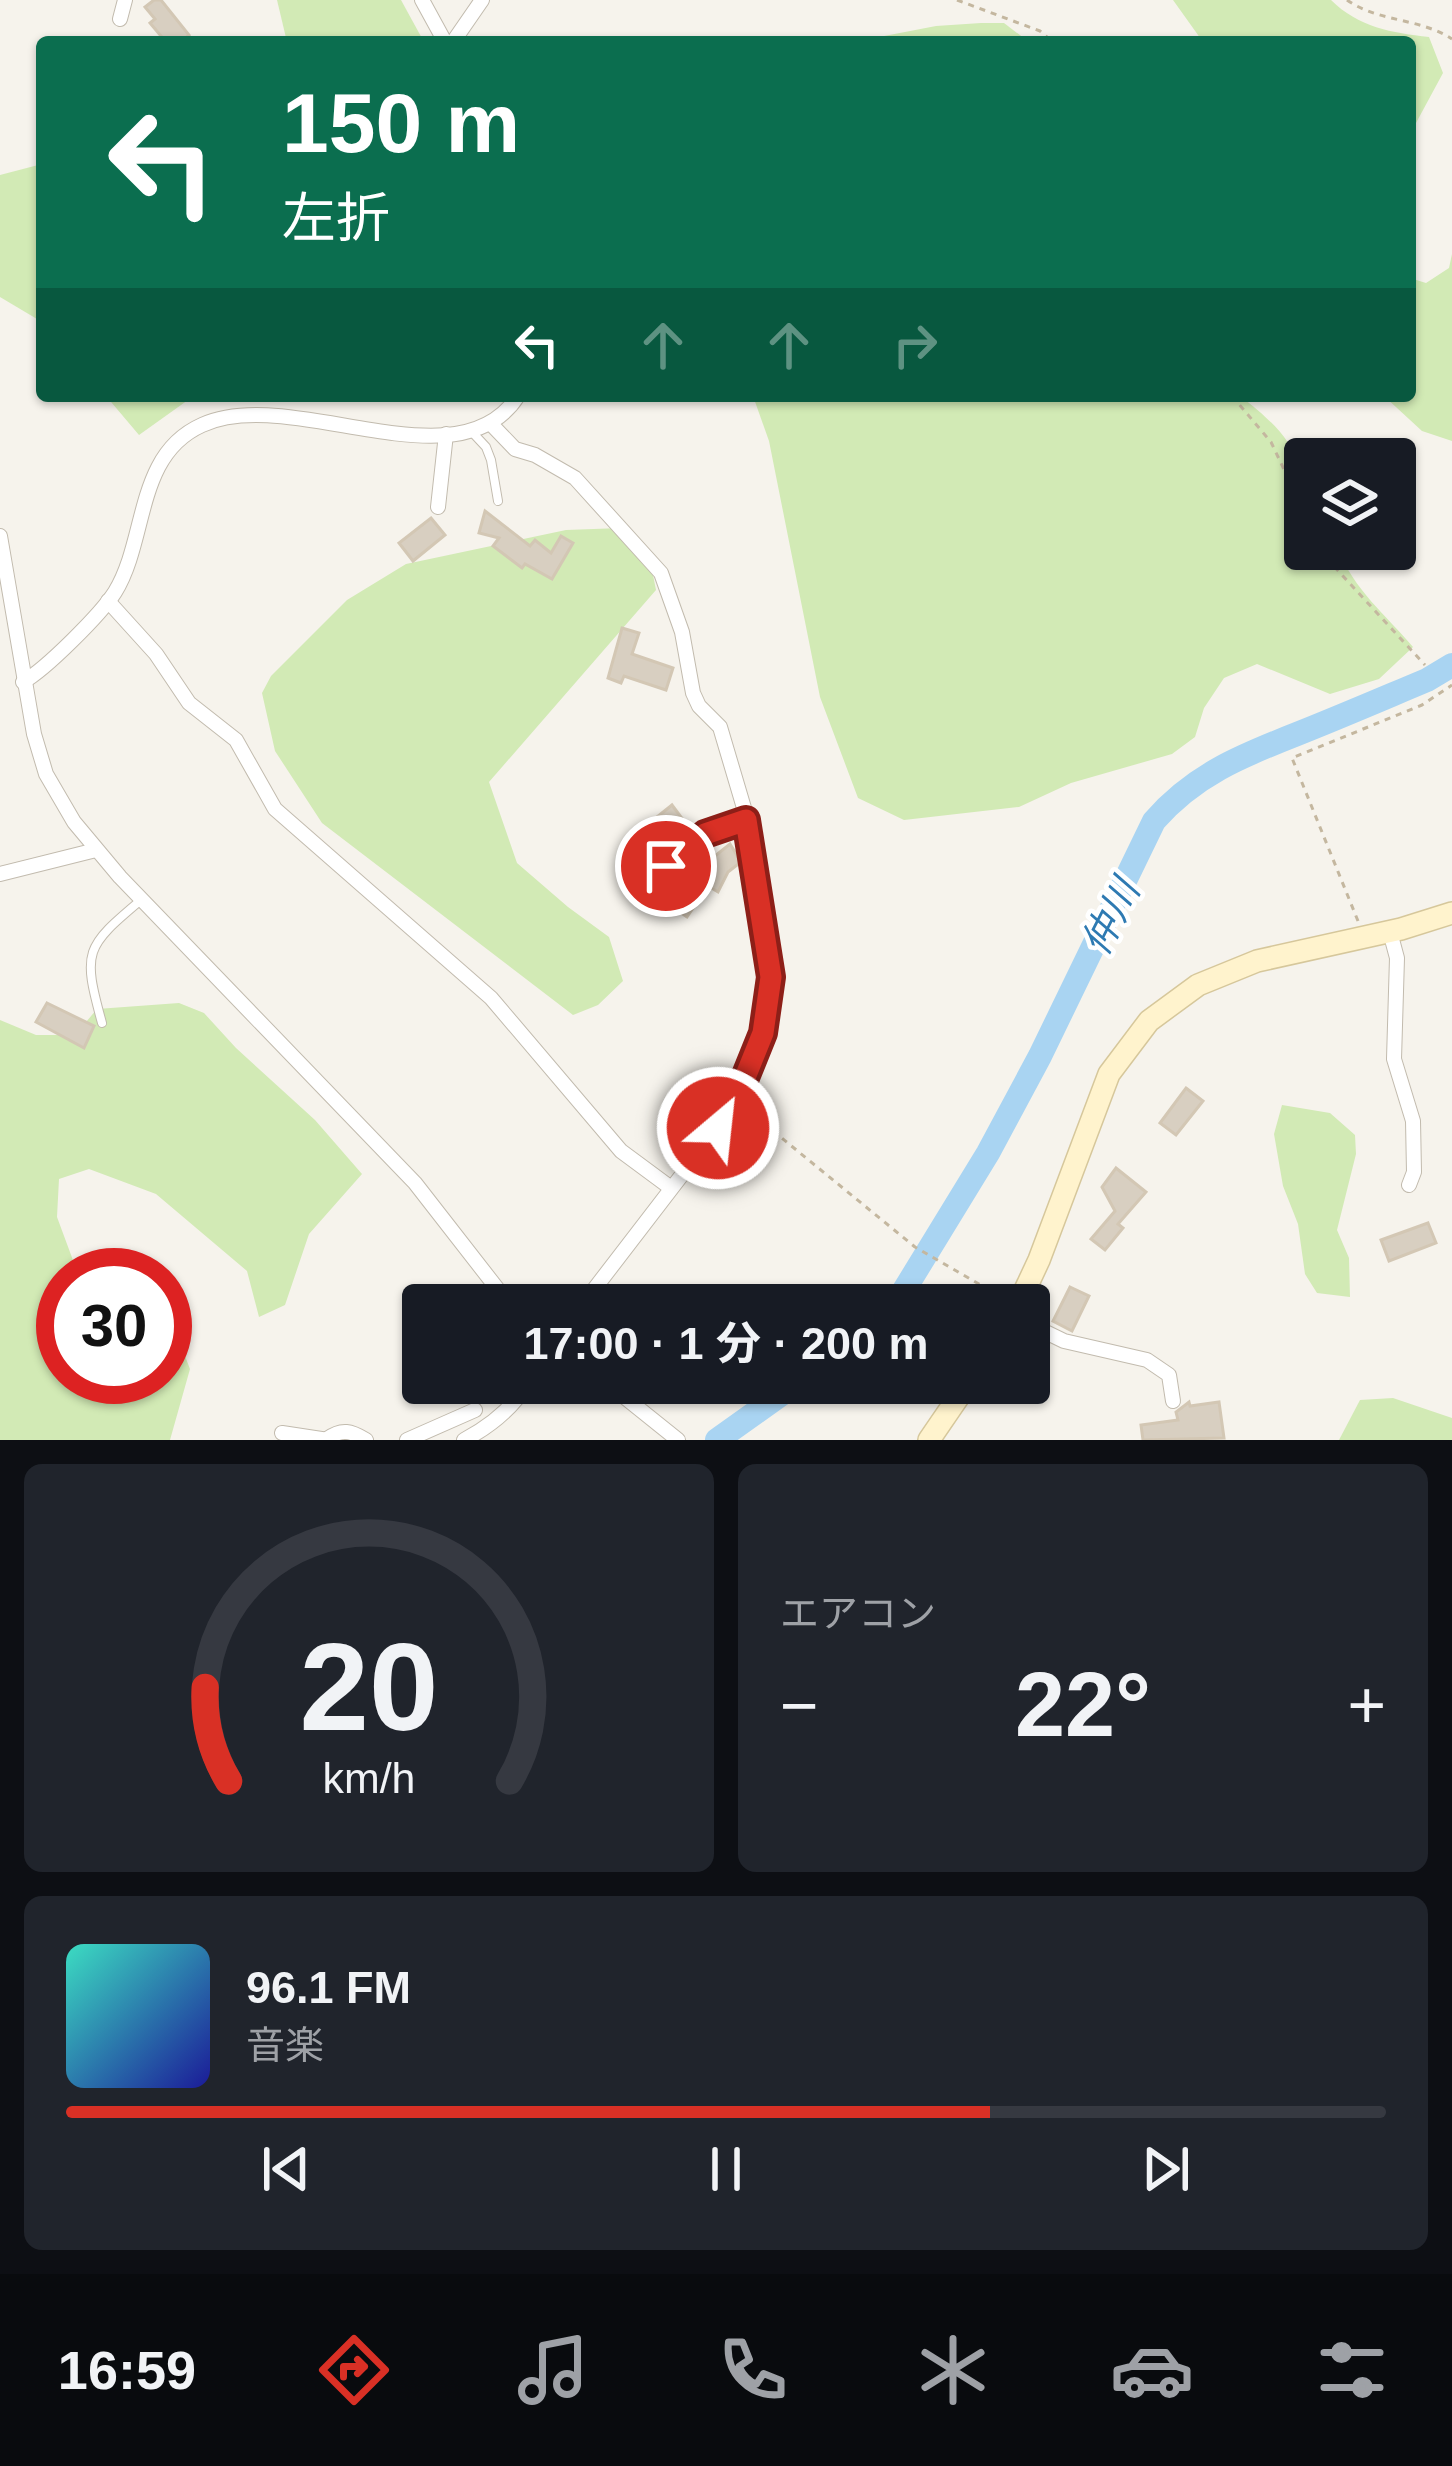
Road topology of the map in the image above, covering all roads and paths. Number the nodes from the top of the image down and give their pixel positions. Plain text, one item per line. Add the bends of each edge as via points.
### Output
1 (125, 0) edge
2 (422, 0) edge
3 (482, 0) edge
4 (957, 0) edge
5 (1347, 0) edge
6 (120, 19) dead end
7 (445, 36) edge
8 (454, 36) edge
9 (1046, 36) edge
10 (1452, 39) edge
11 (512, 402) edge
12 (1237, 402) edge
13 (491, 424) junction
14 (472, 432) junction
15 (446, 434) junction
16 (1284, 470) edge
17 (498, 501) dead end
18 (438, 506) dead end
19 (0, 536) edge
20 (1338, 570) edge
21 (108, 601) junction
22 (1425, 664) dead end
23 (23, 682) junction
24 (1452, 685) edge
25 (746, 820) junction
26 (96, 850) junction
27 (0, 874) edge
28 (635, 880) dead end
29 (141, 900) junction
30 (1452, 913) edge
31 (1390, 932) junction
32 (1357, 940) junction
33 (102, 1023) dead end
34 (732, 1102) junction
35 (1409, 1185) dead end
36 (671, 1187) junction
37 (494, 1284) edge
38 (598, 1284) edge
39 (979, 1284) edge
40 (1028, 1284) edge
41 (1050, 1334) edge
42 (1173, 1401) dead end
43 (514, 1404) edge
44 (633, 1404) edge
45 (953, 1404) edge
46 (475, 1410) dead end
47 (282, 1432) dead end
48 (328, 1440) edge
49 (366, 1440) edge
50 (407, 1440) edge
51 (464, 1440) edge
52 (678, 1440) edge
53 (928, 1440) edge

1 - 6 street
2 - 7 street
3 - 8 street
4 - 9 path
5 - 10 path
11 - 13 street
12 - 16 path
13 - 14 street
13 - 25 street via 515,449 574,478 661,572 693,693 720,728
14 - 15 street
14 - 17 lane via 491,460
15 - 18 street
15 - 21 street via 243,416 201,425 165,456 151,481
19 - 23 street
20 - 22 path
21 - 23 street
21 - 36 street via 189,703 236,740 274,809 491,998 621,1151
23 - 26 street via 46,774
24 - 32 path via 1292,758 1358,917
25 - 28 street via 705,834
25 - 34 street via 771,977 763,1033
26 - 27 street
26 - 29 street
29 - 33 lane via 95,941 90,972
29 - 37 street via 374,1138
30 - 31 street
31 - 32 street
31 - 35 street via 1397,958 1394,1059 1413,1120
32 - 40 street via 1220,975 1174,1001 1131,1041 1099,1096
34 - 36 street
34 - 39 path via 915,1247
36 - 38 street
41 - 42 street via 1147,1360 1169,1375
43 - 51 street
44 - 52 street
45 - 53 street
46 - 50 street
47 - 48 street
48 - 49 street via 350,1431

